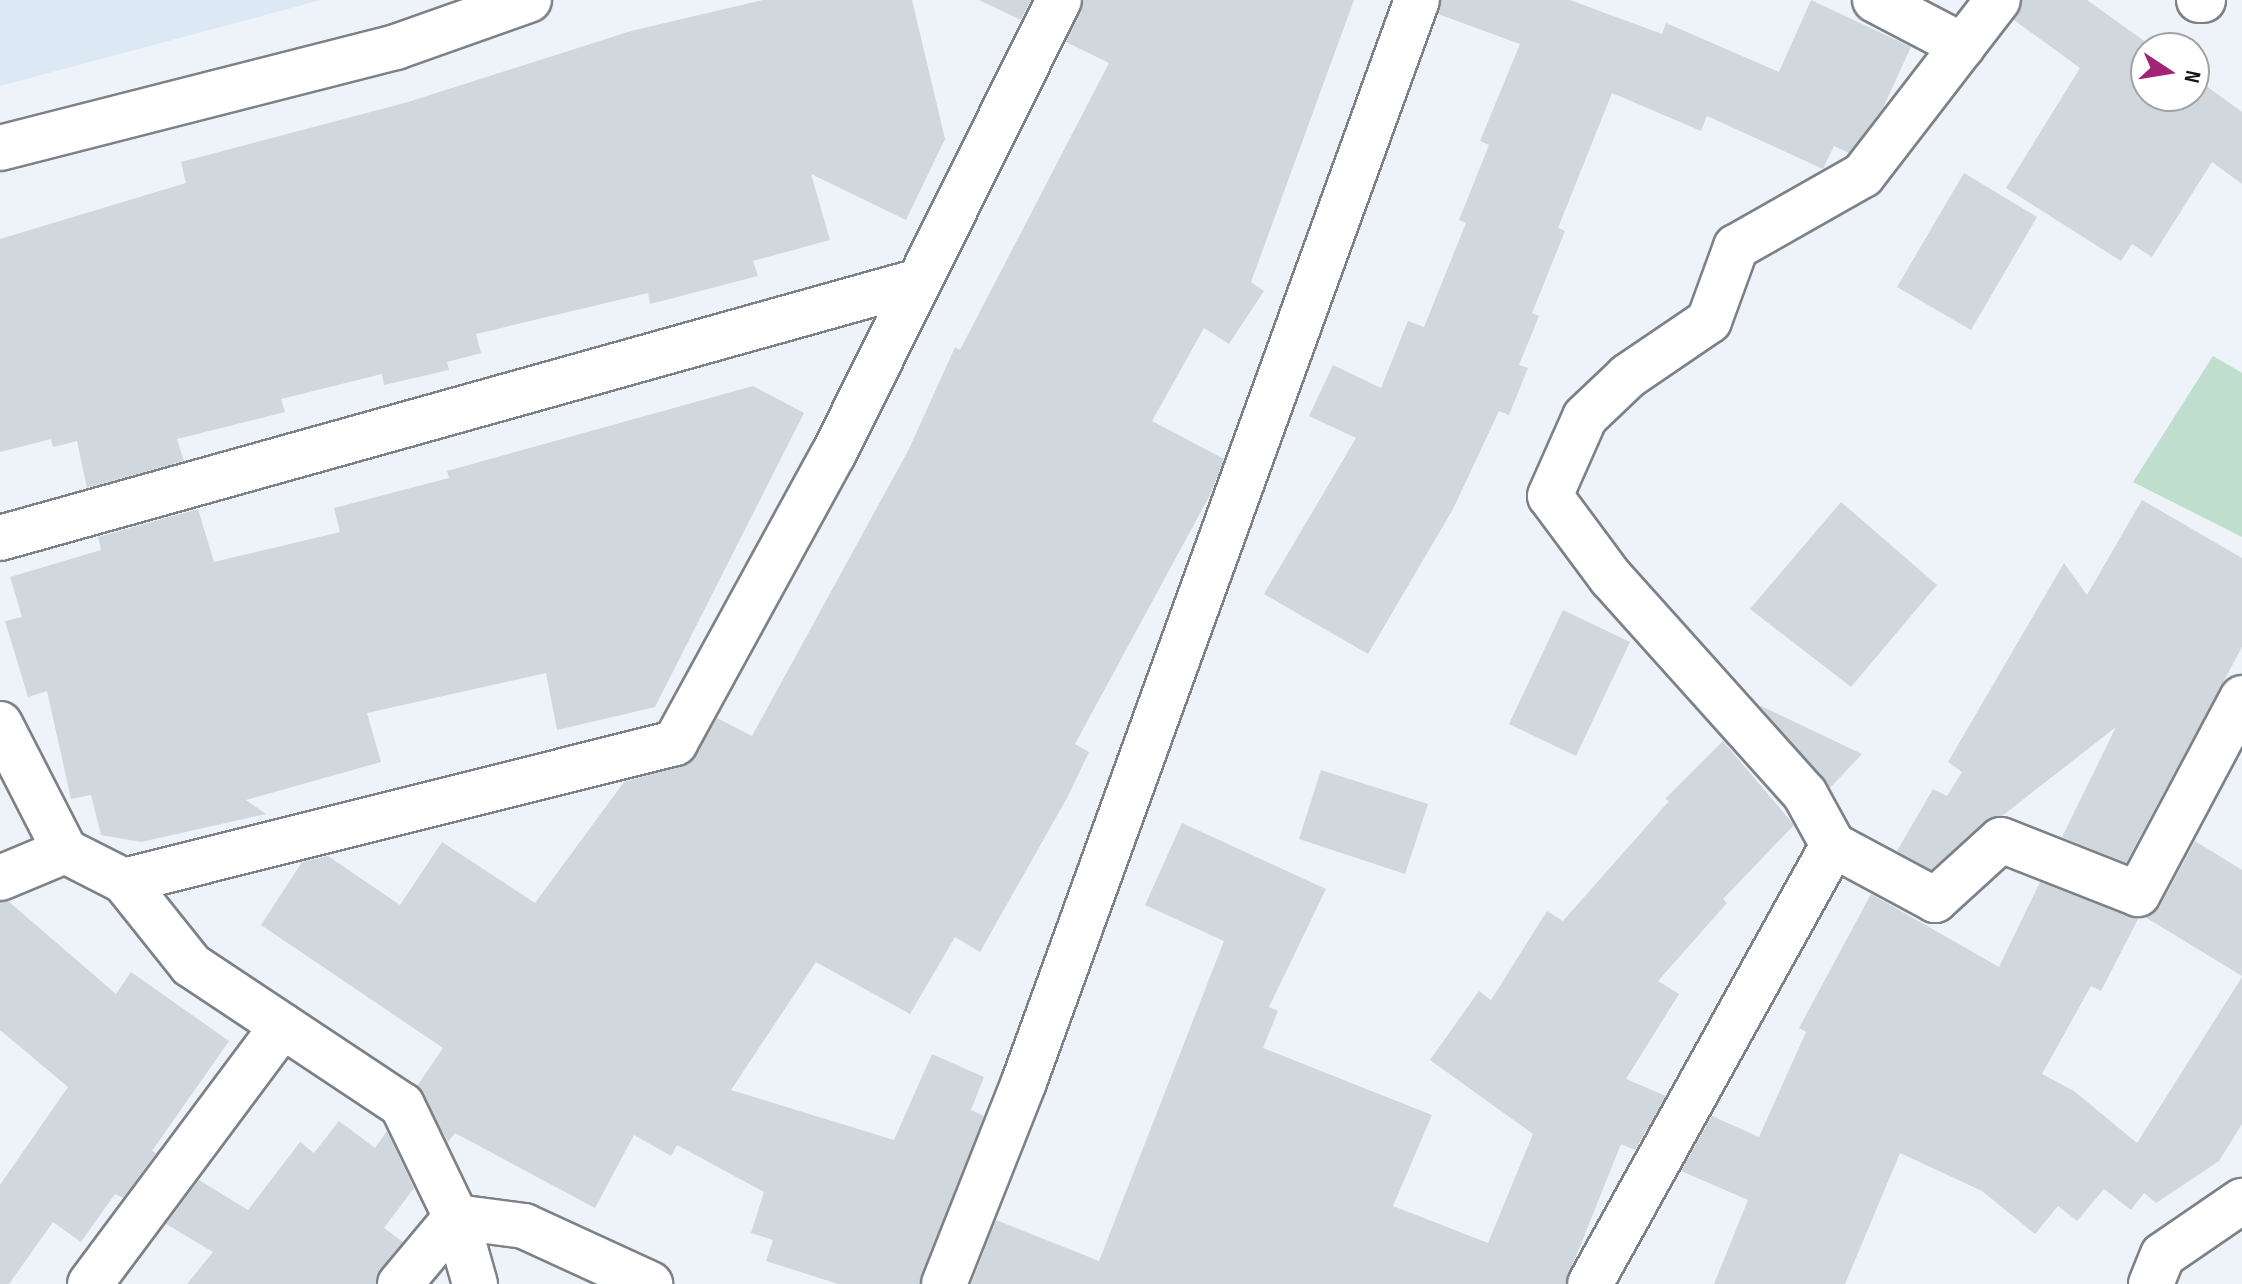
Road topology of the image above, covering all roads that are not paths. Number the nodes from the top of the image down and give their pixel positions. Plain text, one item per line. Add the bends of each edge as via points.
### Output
1 (529, 0) edge
2 (1059, 0) edge
3 (1417, 0) edge
4 (1875, 0) edge
5 (1998, 0) edge
6 (1963, 46) junction
7 (0, 148) edge
8 (919, 281) junction
9 (0, 538) edge
10 (2242, 698) edge
11 (0, 724) edge
12 (1833, 845) junction
13 (65, 851) junction
14 (0, 878) edge
15 (124, 881) junction
16 (282, 1026) junction
17 (2242, 1201) edge
18 (456, 1217) junction
19 (90, 1284) edge
20 (400, 1284) edge
21 (475, 1284) edge
22 (650, 1284) edge
23 (944, 1284) edge
24 (1590, 1284) edge
25 (2151, 1284) edge

1 - 7 street via 396,47
2 - 8 street
3 - 23 street via 1024,1082
4 - 6 street
5 - 6 street
6 - 12 street via 1863,175 1736,247 1709,321 1628,376 1585,417 1550,496 1611,578 1805,794
8 - 9 street
8 - 15 street via 833,455 675,743
10 - 12 street via 2138,894 2001,840 1935,900
11 - 13 street
12 - 24 street
13 - 14 street
13 - 15 street
15 - 16 street via 191,965
16 - 18 street via 402,1105
16 - 19 street
17 - 25 street via 2163,1255
18 - 20 street
18 - 21 street
18 - 22 street via 524,1226

